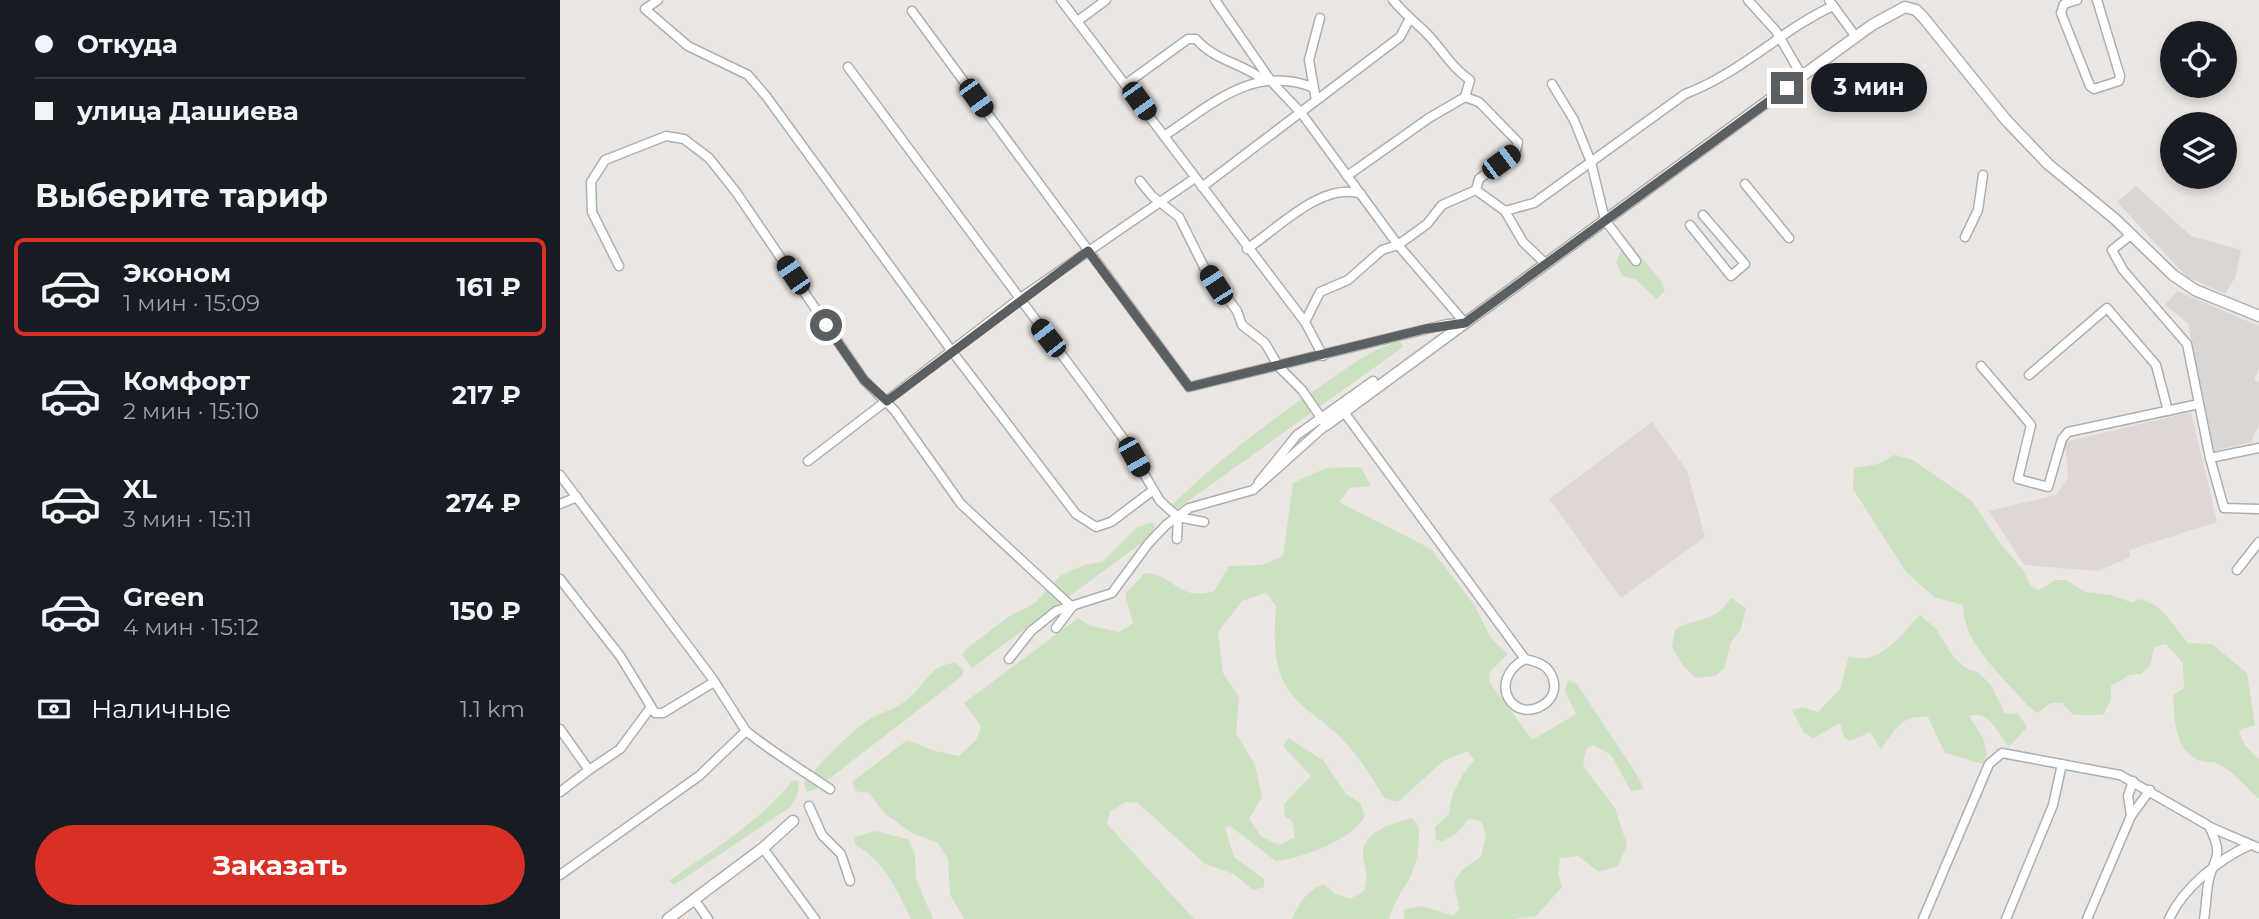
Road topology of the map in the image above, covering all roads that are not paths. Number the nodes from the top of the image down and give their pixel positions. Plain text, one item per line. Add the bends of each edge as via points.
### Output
1 (658, 0) edge
2 (1061, 0) edge
3 (1106, 0) edge
4 (1215, 0) edge
5 (1393, 0) edge
6 (1748, 0) edge
7 (2077, 0) edge
8 (2097, 0) edge
9 (1831, 3) edge
10 (912, 11) dead end
11 (1320, 18) dead end
12 (1079, 19) junction
13 (1409, 20) junction
14 (1856, 37) junction
15 (1780, 38) junction
16 (848, 67) dead end
17 (1802, 76) junction
18 (1268, 81) junction
19 (1126, 84) junction
20 (1552, 84) dead end
21 (1312, 87) junction
22 (1465, 97) junction
23 (1315, 100) junction
24 (1302, 114) junction
25 (1164, 136) junction
26 (1591, 162) junction
27 (1983, 175) dead end
28 (1347, 176) junction
29 (1195, 178) junction
30 (1140, 181) dead end
31 (1745, 184) dead end
32 (1202, 187) junction
33 (1476, 190) junction
34 (1361, 194) junction
35 (1162, 201) junction
36 (1505, 211) junction
37 (1703, 215) dead end
38 (1605, 220) junction
39 (1690, 225) dead end
40 (2132, 234) junction
41 (1965, 237) dead end
42 (1789, 238) dead end
43 (1398, 245) junction
44 (1247, 249) junction
45 (1088, 251) junction
46 (1636, 261) dead end
47 (1546, 264) junction
48 (619, 266) dead end
49 (1019, 299) junction
50 (2259, 316) edge
51 (1305, 322) junction
52 (1465, 323) junction
53 (951, 350) junction
54 (1323, 356) junction
55 (1981, 366) dead end
56 (1279, 367) junction
57 (2029, 375) dead end
58 (1373, 381) dead end
59 (887, 401) junction
60 (2199, 404) junction
61 (2168, 411) junction
62 (1344, 412) junction
63 (1323, 421) junction
64 (2259, 449) edge
65 (2210, 458) junction
66 (808, 461) dead end
67 (560, 475) edge
68 (1152, 491) junction
69 (577, 497) junction
70 (560, 504) edge
71 (2259, 509) edge
72 (1178, 517) junction
73 (1203, 522) dead end
74 (1177, 539) dead end
75 (2259, 542) edge
76 (2237, 570) dead end
77 (560, 579) edge
78 (1072, 607) junction
79 (1056, 628) dead end
80 (1009, 659) dead end
81 (1525, 659) junction
82 (714, 682) junction
83 (651, 707) junction
84 (560, 729) edge
85 (746, 731) junction
86 (2062, 764) junction
87 (589, 770) junction
88 (2133, 781) junction
89 (830, 789) dead end
90 (2150, 790) junction
91 (560, 792) edge
92 (809, 806) dead end
93 (2131, 816) junction
94 (793, 821) dead end
95 (2209, 826) junction
96 (2249, 845) junction
97 (763, 848) junction
98 (2259, 848) edge
99 (2215, 868) junction
100 (562, 870) edge
101 (850, 881) dead end
102 (694, 900) junction
103 (668, 919) edge
104 (708, 919) edge
105 (815, 919) edge
106 (1923, 919) edge
107 (2006, 919) edge
108 (2087, 919) edge
109 (2169, 919) edge
110 (2204, 919) edge

1 - 53 street via 645,9 688,46 748,75
2 - 12 street
3 - 12 street
4 - 18 street
5 - 13 street
6 - 15 street
7 - 8 street via 2064,4 2061,13 2094,89 2119,81 2120,76
9 - 14 street
9 - 15 street
10 - 45 street
11 - 21 street via 1309,60
12 - 19 street
13 - 22 street via 1470,80
13 - 23 street via 1400,37
14 - 17 street
14 - 40 street via 1899,9 1916,10 2039,157
15 - 17 street
15 - 26 street via 1685,94
16 - 49 street
17 - 38 street
18 - 19 street via 1208,53 1196,39 1188,38
18 - 21 street via 1299,81
18 - 24 street
18 - 25 street via 1257,80 1224,95
19 - 25 street
20 - 26 street via 1574,120
21 - 23 street
22 - 28 street
22 - 33 street via 1479,102 1518,142 1516,151 1479,179
23 - 24 street
24 - 28 street
24 - 32 street
25 - 29 street
26 - 36 street via 1534,204
26 - 38 street
27 - 41 street via 1978,210
28 - 34 street
29 - 32 street
29 - 35 street
30 - 35 street
31 - 42 street
32 - 44 street
33 - 36 street
33 - 43 street via 1442,205 1427,224
34 - 43 street
34 - 44 street via 1350,190 1322,196
35 - 45 street
35 - 56 street via 1179,217 1204,267 1242,325 1265,343
36 - 47 street via 1523,242
37 - 39 street via 1745,264 1731,276
38 - 46 street
38 - 47 street
40 - 50 street via 2195,290
40 - 60 street via 2112,250 2123,270 2187,344
43 - 51 street via 1382,250 1348,280 1320,292
43 - 52 street
44 - 51 street
45 - 49 street
45 - 56 street via 1189,387
47 - 52 street
48 - 59 street via 593,212 591,182 605,160 666,136 684,139 709,158 736,192 864,380
49 - 53 street
49 - 68 street via 1123,438
51 - 54 street
52 - 54 street via 1436,326
52 - 62 street
53 - 59 street
53 - 68 street via 1076,514 1096,527 1111,522
54 - 56 street
55 - 61 street via 2031,425 2018,479 2048,487 2068,432
56 - 63 street
57 - 61 street via 2107,308 2156,365
58 - 63 street
59 - 66 street
59 - 78 street via 961,504
60 - 61 street
60 - 65 street
62 - 63 street
62 - 81 street
63 - 72 street via 1252,490 1189,508
64 - 65 street
65 - 71 street via 2224,508
67 - 69 street
68 - 72 street
69 - 70 street
69 - 82 street
72 - 73 street
72 - 74 street
72 - 78 street via 1148,544 1112,593
75 - 76 street
77 - 83 street via 620,656
78 - 79 street
78 - 80 street via 1056,611 1031,631
81 - 81 street via 1505,678 1505,692 1513,704 1525,710 1539,708 1551,699 1555,686 1546,667
82 - 83 street via 663,713 655,713
82 - 85 street
83 - 87 street via 620,748
84 - 87 street
85 - 89 street
85 - 100 street via 699,776
86 - 88 street
86 - 106 street via 2002,753 1989,764
86 - 107 street via 2053,804
87 - 91 street
88 - 90 street
88 - 93 street via 2128,796
90 - 93 street
90 - 95 street
92 - 101 street via 822,835 841,854
93 - 108 street
94 - 97 street
95 - 96 street
95 - 99 street via 2217,848
96 - 98 street
96 - 99 street
97 - 102 street
97 - 105 street
99 - 109 street via 2184,895
99 - 110 street via 2207,885
102 - 103 street
102 - 104 street

